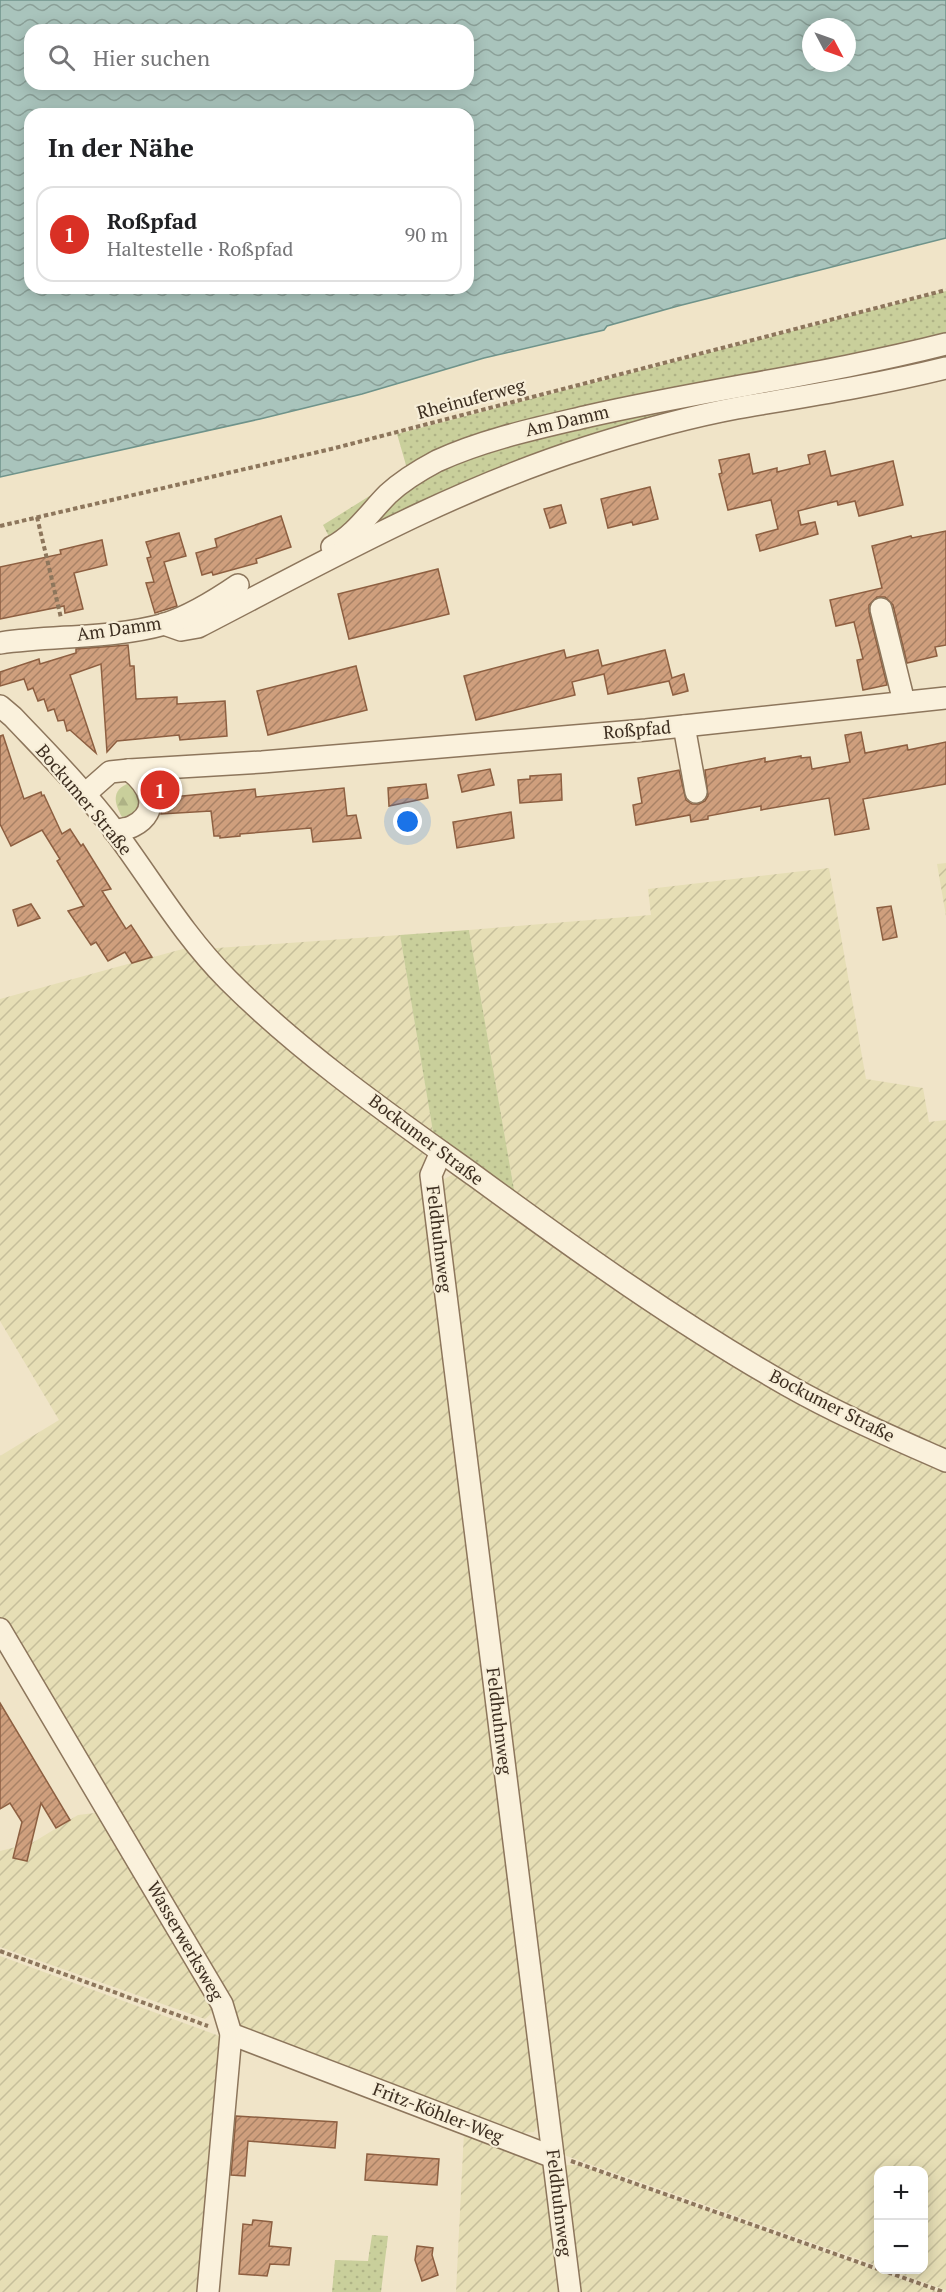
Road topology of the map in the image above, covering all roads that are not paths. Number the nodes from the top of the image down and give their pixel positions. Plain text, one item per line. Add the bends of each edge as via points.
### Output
1 (946, 344) edge
2 (946, 368) edge
3 (881, 609) dead end
4 (164, 624) junction
5 (0, 643) edge
6 (946, 698) edge
7 (904, 702) junction
8 (0, 706) edge
9 (684, 726) junction
10 (129, 770) junction
11 (696, 792) dead end
12 (85, 794) junction
13 (114, 831) junction
14 (441, 1152) junction
15 (946, 1461) edge
16 (0, 1629) edge
17 (231, 2034) junction
18 (553, 2157) junction
19 (208, 2292) edge
20 (570, 2292) edge

1 - 4 street, Am Damm via 815,373 680,396 482,444 438,461 404,481 339,543 243,593 235,594 235,587
2 - 4 street via 704,415 589,447 447,501 198,627 181,630
3 - 7 street
4 - 5 street, Am Damm
6 - 7 street, Roßpfad
7 - 9 street, Roßpfad
8 - 12 street, Bockumer Straße
9 - 10 street, Roßpfad
9 - 11 street
10 - 12 street, Roßpfad via 110,772
10 - 13 street via 140,779 151,802 146,814 133,826
12 - 13 street, Bockumer Straße
13 - 14 street, Bockumer Straße via 195,945 256,1007
14 - 15 street, Bockumer Straße via 605,1270 789,1387
14 - 18 street, Feldhuhnweg via 431,1175
16 - 17 street, Wasserwerksweg via 210,1982
17 - 18 street, Fritz-Köhler-Weg
17 - 19 street, Wasserwerksweg
18 - 20 street, Feldhuhnweg

